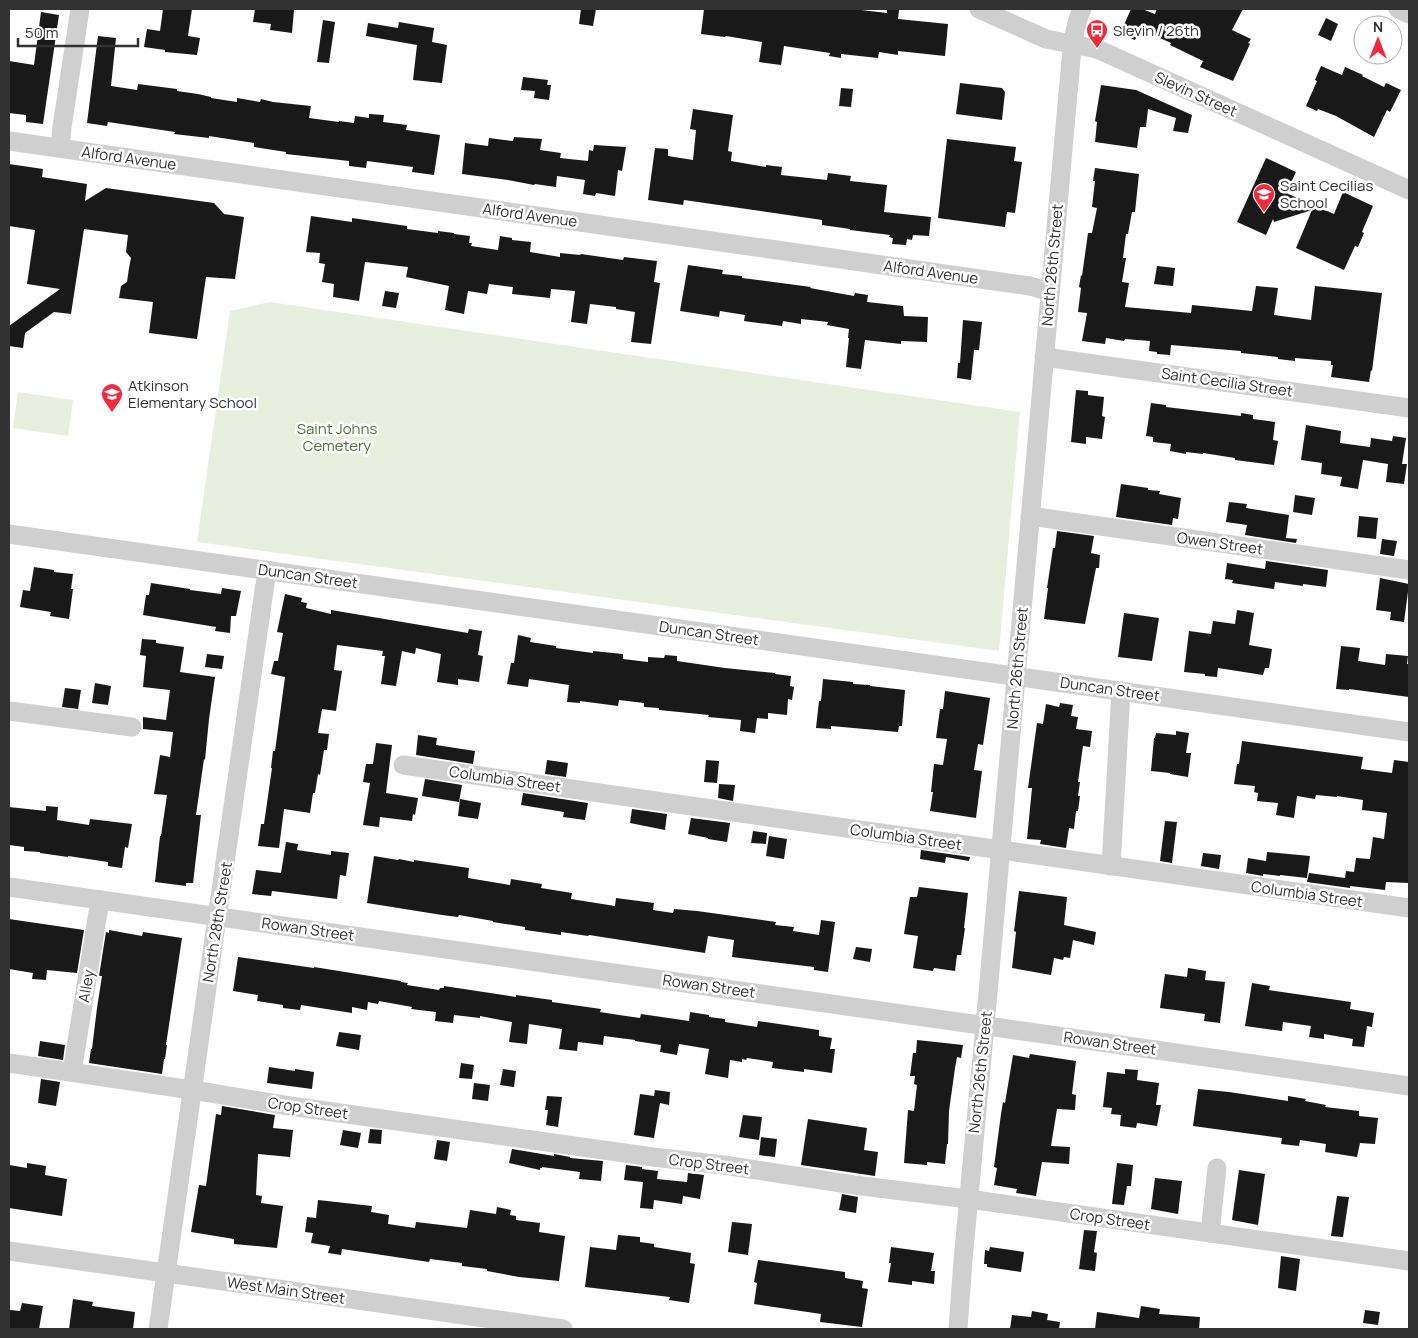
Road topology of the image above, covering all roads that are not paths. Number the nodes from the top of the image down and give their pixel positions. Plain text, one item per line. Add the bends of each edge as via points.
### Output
1 (80, 9) edge
2 (979, 9) edge
3 (1082, 9) edge
4 (1398, 9) edge
5 (1409, 14) edge
6 (1073, 44) junction
7 (9, 141) edge
8 (60, 148) junction
9 (1409, 190) edge
10 (1050, 292) junction
11 (1044, 357) junction
12 (1409, 408) edge
13 (1030, 516) junction
14 (9, 534) edge
15 (267, 570) junction
16 (1409, 570) edge
17 (1017, 677) junction
18 (1121, 691) junction
19 (9, 711) edge
20 (132, 727) dead end
21 (1409, 732) edge
22 (403, 765) dead end
23 (1001, 850) junction
24 (1112, 866) junction
25 (9, 887) edge
26 (100, 900) junction
27 (1409, 908) edge
28 (217, 916) junction
29 (985, 1026) junction
30 (9, 1063) edge
31 (72, 1072) junction
32 (1409, 1086) edge
33 (192, 1090) junction
34 (1217, 1168) dead end
35 (968, 1199) junction
36 (1210, 1233) junction
37 (9, 1251) edge
38 (1409, 1261) edge
39 (166, 1273) junction
40 (158, 1329) edge
41 (563, 1329) edge
42 (958, 1329) edge

1 - 8 street
2 - 6 street, Slevin Street via 1046,38
3 - 6 street, North 26th Street
4 - 5 street
6 - 9 street, Slevin Street via 1097,49
6 - 10 street, North 26th Street
7 - 8 street, Alford Avenue
8 - 10 street, Alford Avenue via 1020,284
10 - 11 street, North 26th Street
11 - 12 street, Saint Cecilia Street
11 - 13 street, North 26th Street
13 - 16 street, Owen Street
13 - 17 street, North 26th Street
14 - 15 street, Duncan Street
15 - 17 street, Duncan Street
15 - 28 street, North 28th Street
17 - 18 street, Duncan Street
17 - 23 street, North 26th Street
18 - 21 street, Duncan Street
18 - 24 street
19 - 20 street
22 - 23 street, Columbia Street
23 - 24 street, Columbia Street
23 - 29 street, North 26th Street
24 - 27 street, Columbia Street
25 - 26 street, Rowan Street
26 - 28 street, Rowan Street
26 - 31 street, Alley
28 - 29 street, Rowan Street
28 - 33 street, North 28th Street
29 - 32 street, Rowan Street
29 - 35 street, North 26th Street
30 - 31 street, Crop Street
31 - 33 street, Crop Street
33 - 35 street, Crop Street
33 - 39 street, North 28th Street
34 - 36 street
35 - 36 street, Crop Street
35 - 42 street, North 26th Street
36 - 38 street, Crop Street
37 - 39 street, West Main Street
39 - 40 street, North 28th Street
39 - 41 street, West Main Street

